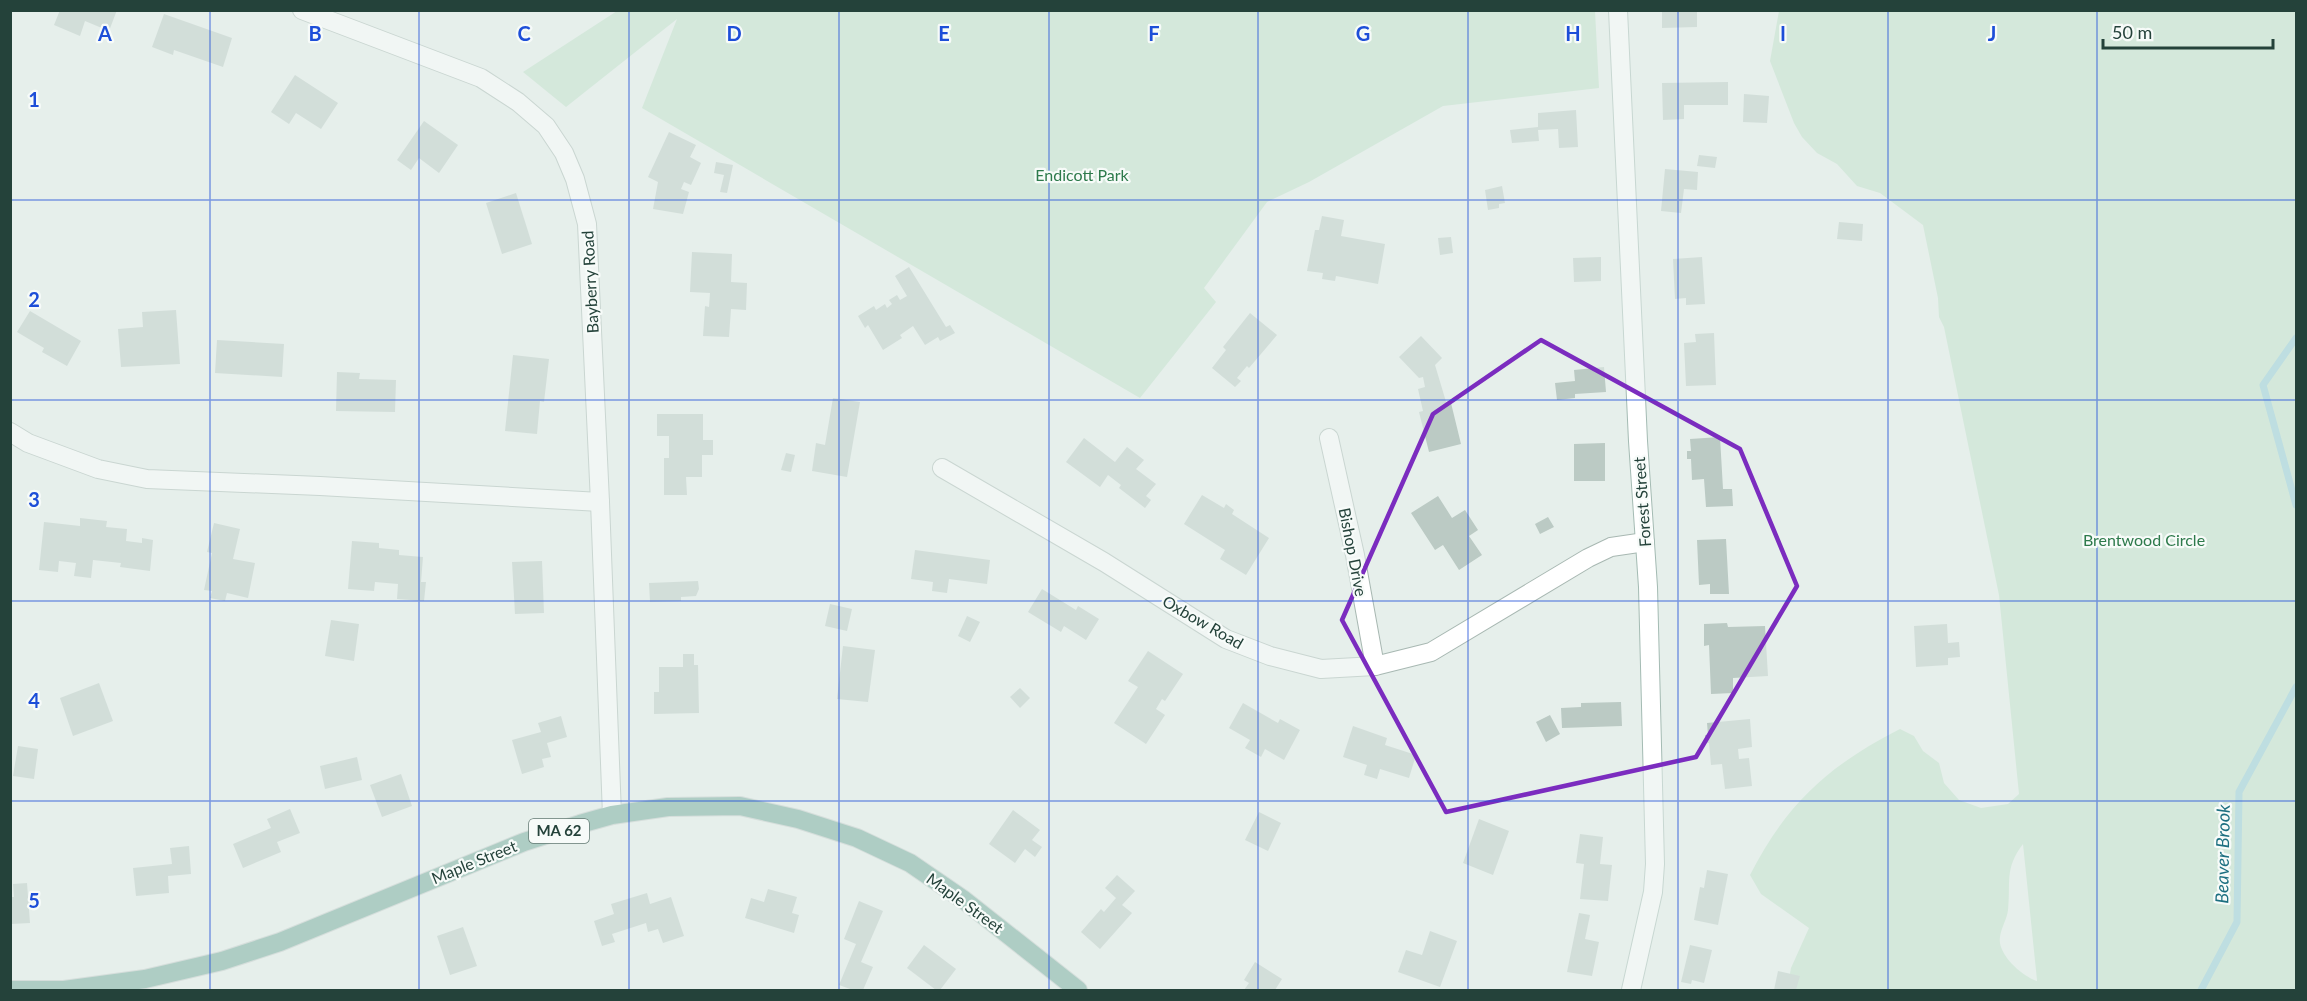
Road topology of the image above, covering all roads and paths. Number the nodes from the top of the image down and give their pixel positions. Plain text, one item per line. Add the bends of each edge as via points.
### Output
1 (303, 10) edge
2 (1618, 10) edge
3 (10, 432) edge
4 (1329, 438) dead end
5 (942, 468) dead end
6 (600, 502) junction
7 (1645, 542) junction
8 (1375, 666) junction
9 (612, 815) junction
10 (10, 990) edge
11 (1078, 990) edge
12 (1631, 990) edge

1 - 6 street, Bayberry Road via 481,78 546,126 564,153 587,224
2 - 7 street, Forest Street
3 - 6 street via 28,443 99,470 147,479
4 - 8 street, Bishop Drive
5 - 8 street, Oxbow Road via 1104,562 1226,639 1321,669
6 - 9 street, Bayberry Road
7 - 8 street, Oxbow Road via 1611,547 1588,558 1431,652
7 - 12 street, Forest Street via 1655,864 1653,892
9 - 10 main road, Maple Street / MA 62 via 524,842 289,938 222,961 145,979 64,990
9 - 11 main road, Maple Street / MA 62 via 668,807 740,806 856,838 910,863 964,900

